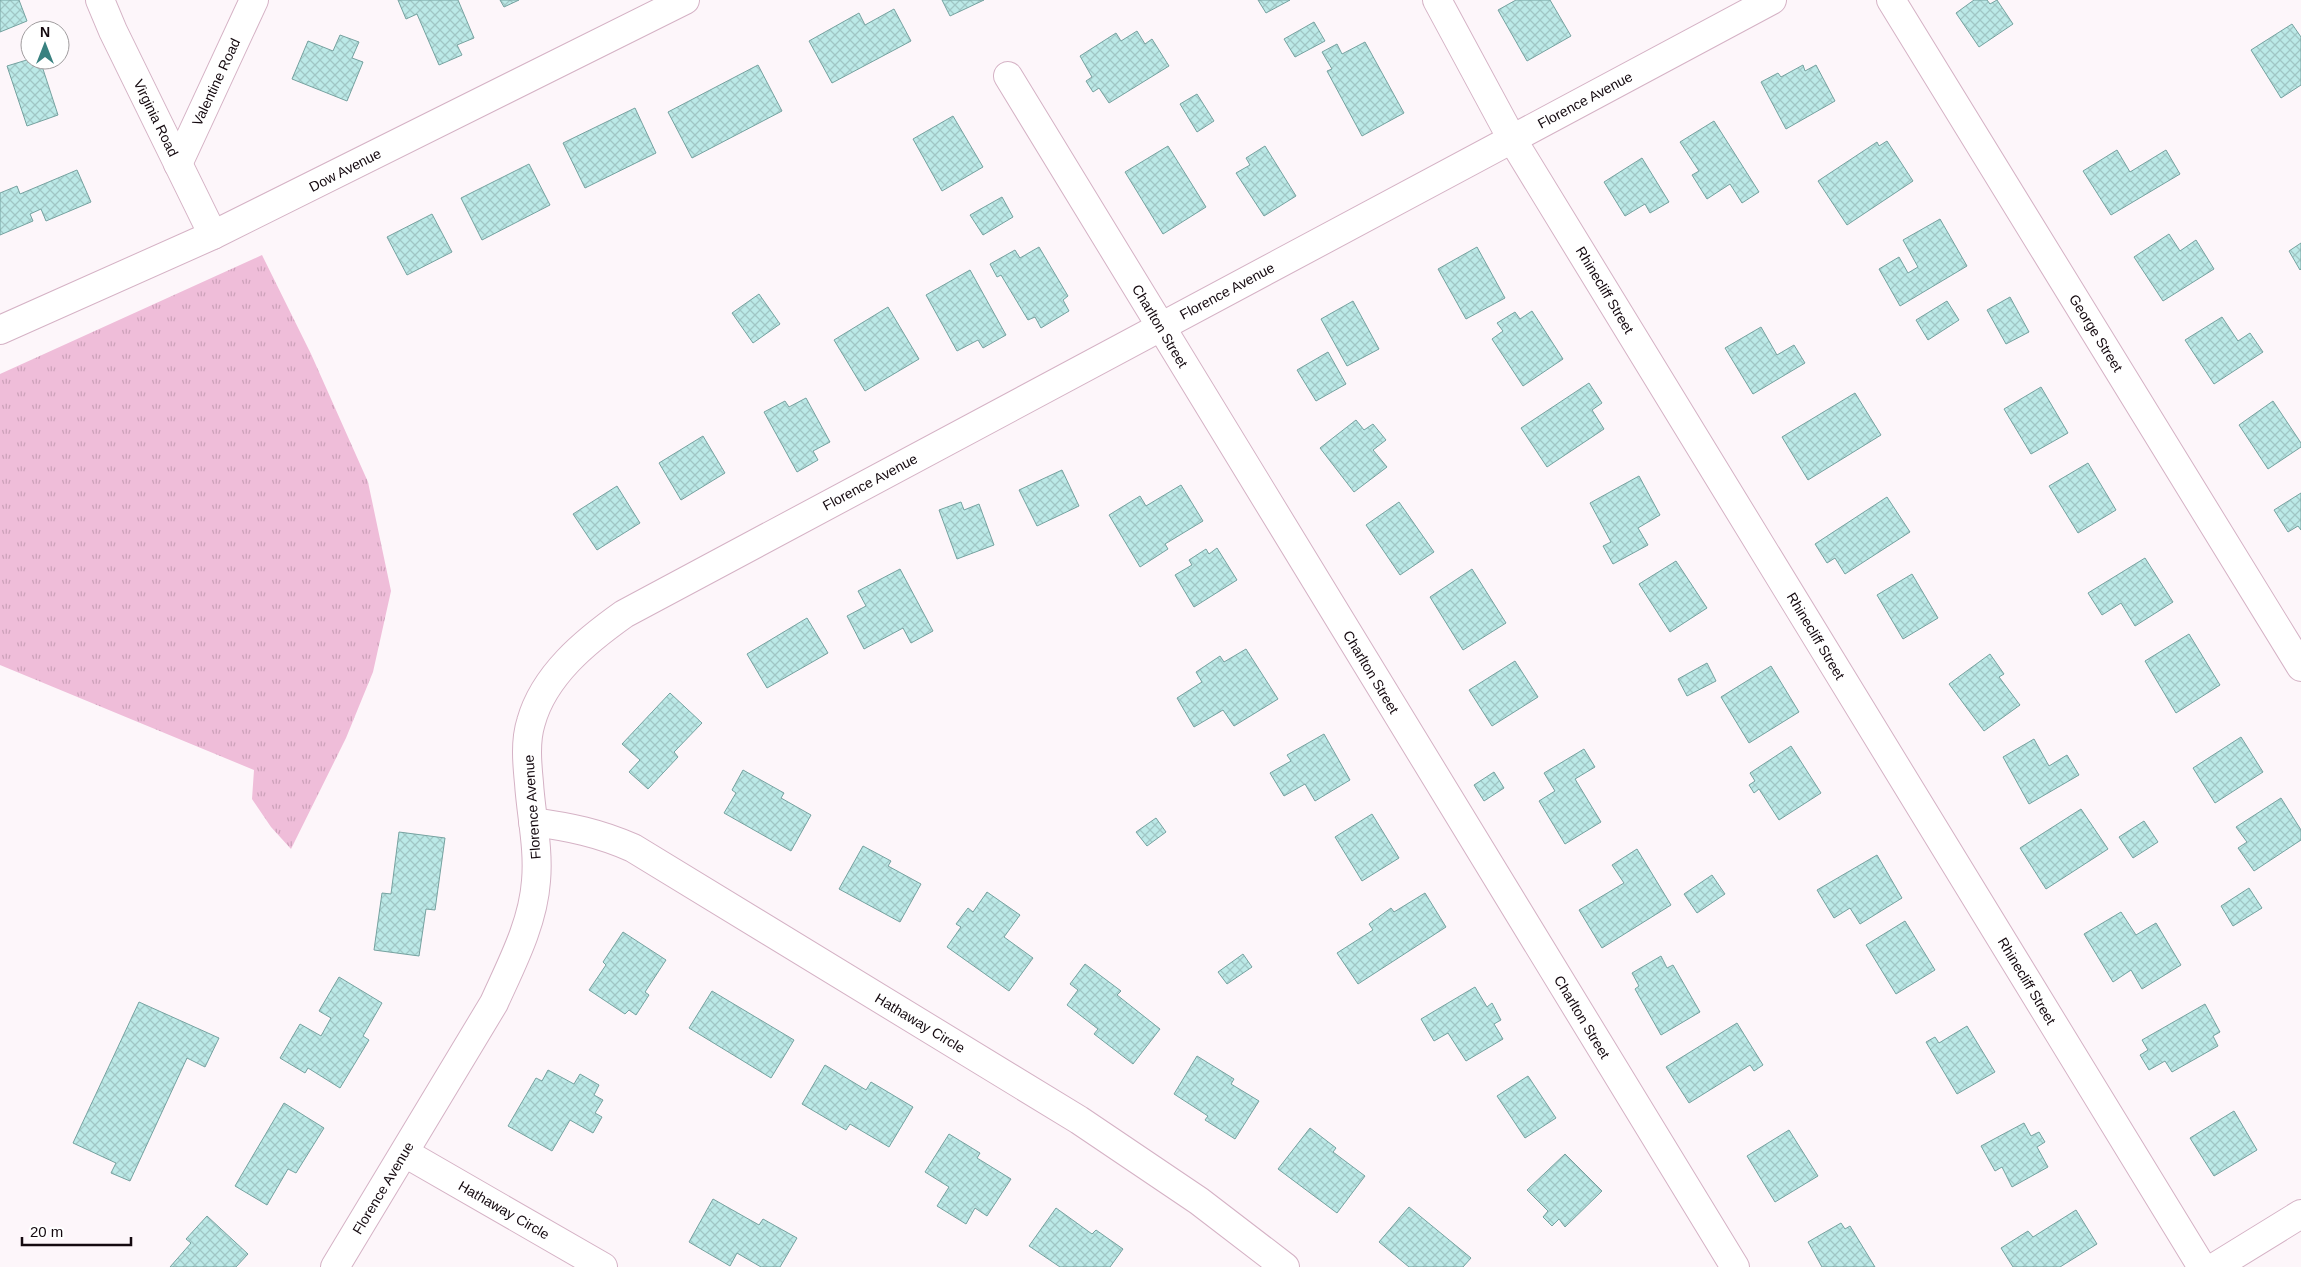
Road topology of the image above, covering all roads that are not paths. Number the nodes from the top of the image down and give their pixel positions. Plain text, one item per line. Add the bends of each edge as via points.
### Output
1 (100, 0) edge
2 (254, 0) edge
3 (685, 0) edge
4 (1437, 0) edge
5 (1772, 0) edge
6 (1891, 0) edge
7 (1008, 76) dead end
8 (1512, 139) junction
9 (178, 164) junction
10 (213, 235) junction
11 (1160, 327) junction
12 (0, 330) edge
13 (2301, 667) edge
14 (533, 822) junction
15 (406, 1153) junction
16 (2301, 1214) edge
17 (335, 1267) edge
18 (603, 1267) edge
19 (1285, 1267) edge
20 (1735, 1267) edge
21 (2202, 1267) edge
22 (2215, 1267) edge

1 - 9 street, Virginia Road
2 - 9 street, Valentine Road
3 - 10 street, Dow Avenue
4 - 8 street, Rhinecliff Street
5 - 8 street, Florence Avenue
6 - 13 street, George Street
7 - 11 street, Charlton Street
8 - 11 street, Florence Avenue
8 - 21 street, Rhinecliff Street
9 - 10 street, Virginia Road
10 - 12 street, Dow Avenue
11 - 14 street, Florence Avenue via 632,610 597,633 555,676 540,699 531,722 527,743
11 - 20 street, Charlton Street
14 - 15 street, Florence Avenue via 536,882 530,914 514,958 494,1003
14 - 19 street, Hathaway Circle via 603,835 633,848 1079,1120 1199,1201
15 - 17 street, Florence Avenue
15 - 18 street, Hathaway Circle
16 - 22 street

